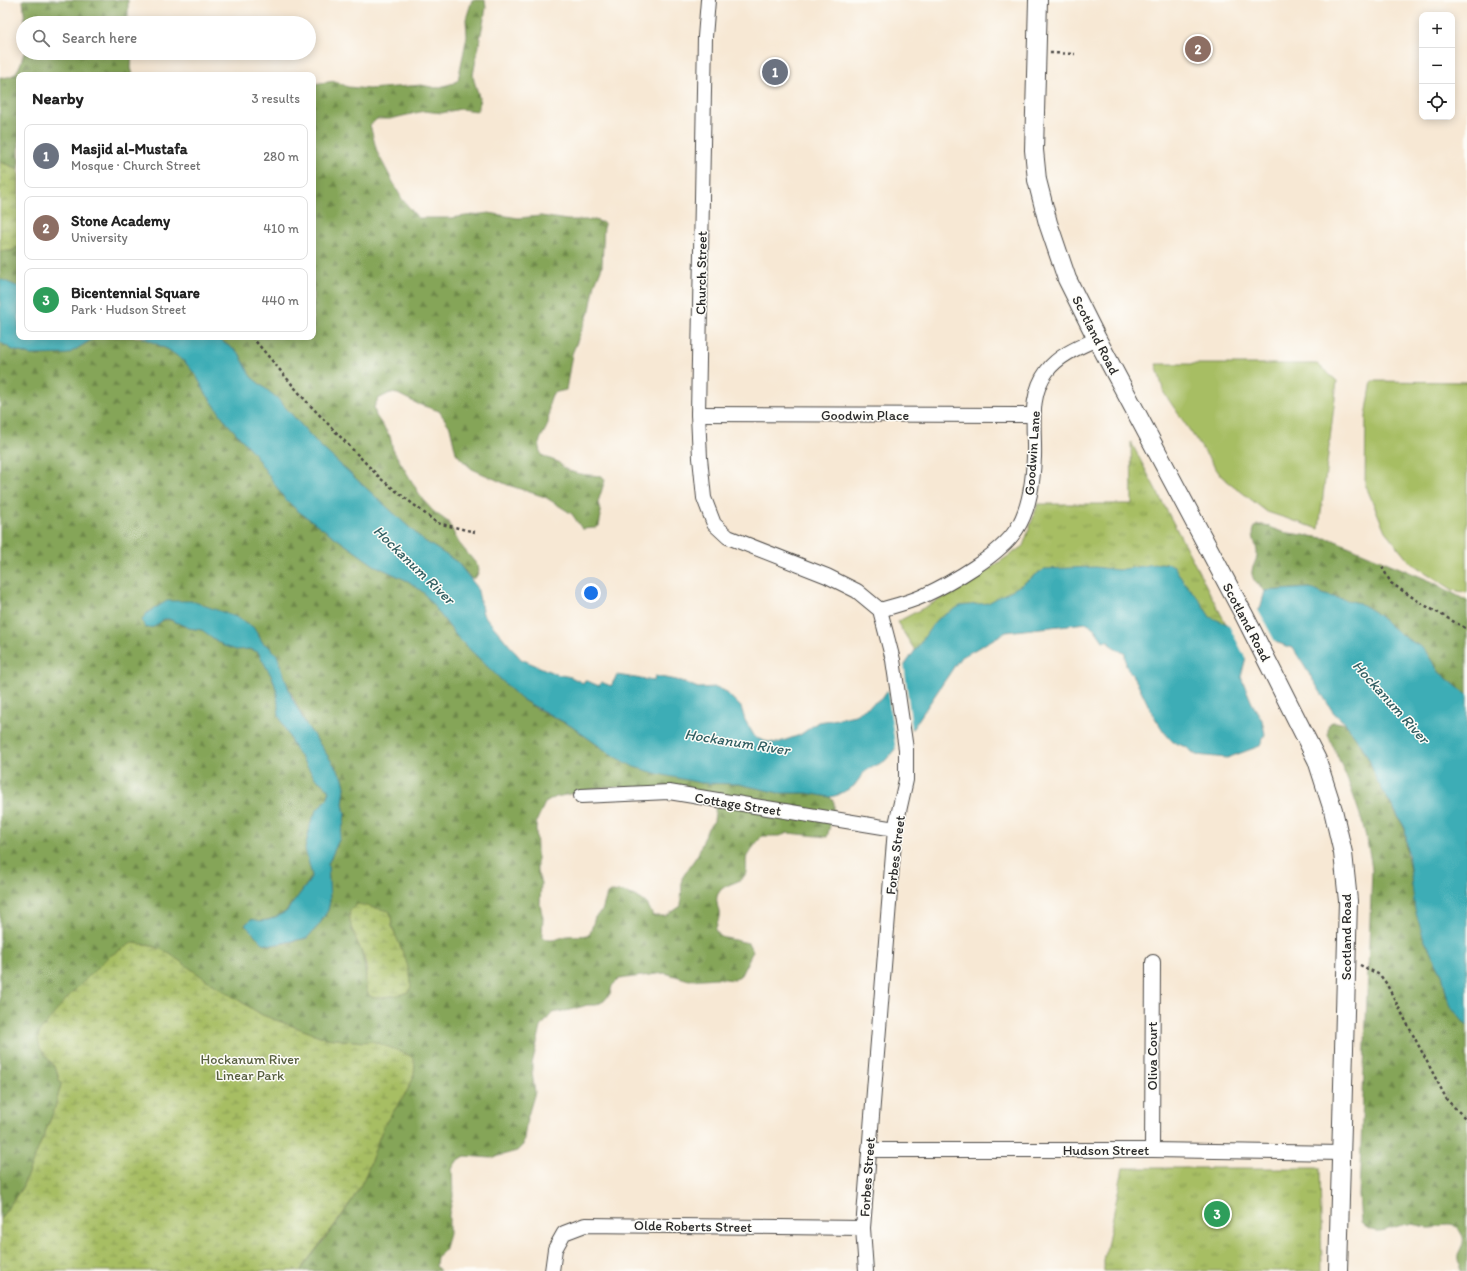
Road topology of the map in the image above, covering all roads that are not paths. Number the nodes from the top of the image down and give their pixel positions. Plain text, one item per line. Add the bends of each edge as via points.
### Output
1 (708, 0) edge
2 (1038, 0) edge
3 (1097, 339) junction
4 (698, 414) junction
5 (1033, 415) junction
6 (880, 610) junction
7 (581, 796) dead end
8 (895, 829) junction
9 (1153, 962) dead end
10 (869, 1150) junction
11 (1152, 1150) junction
12 (1342, 1153) junction
13 (863, 1228) junction
14 (552, 1271) edge
15 (866, 1271) edge
16 (1338, 1271) edge

1 - 4 street, Church Street
2 - 3 main road, Scotland Road via 1034,135 1037,180 1067,279
3 - 5 street, Goodwin Lane via 1068,352 1047,371 1038,388
3 - 12 main road, Scotland Road via 1262,650 1317,760 1334,810 1343,853 1348,901
4 - 5 street, Goodwin Place
4 - 6 street, Church Street via 704,498 714,524 728,537 851,588
5 - 6 street, Goodwin Lane via 1034,456 1030,499 1017,529 1002,548 954,579 922,596
6 - 8 street, Forbes Street via 894,671 904,740 906,780
7 - 8 street, Cottage Street via 669,792
8 - 10 street, Forbes Street
9 - 11 street, Oliva Court
10 - 11 street, Hudson Street
10 - 13 street, Forbes Street
11 - 12 street, Hudson Street
12 - 16 main road, Scotland Road
13 - 14 street, Olde Roberts Street via 585,1225 564,1234 555,1249
13 - 15 street, Forbes Street

